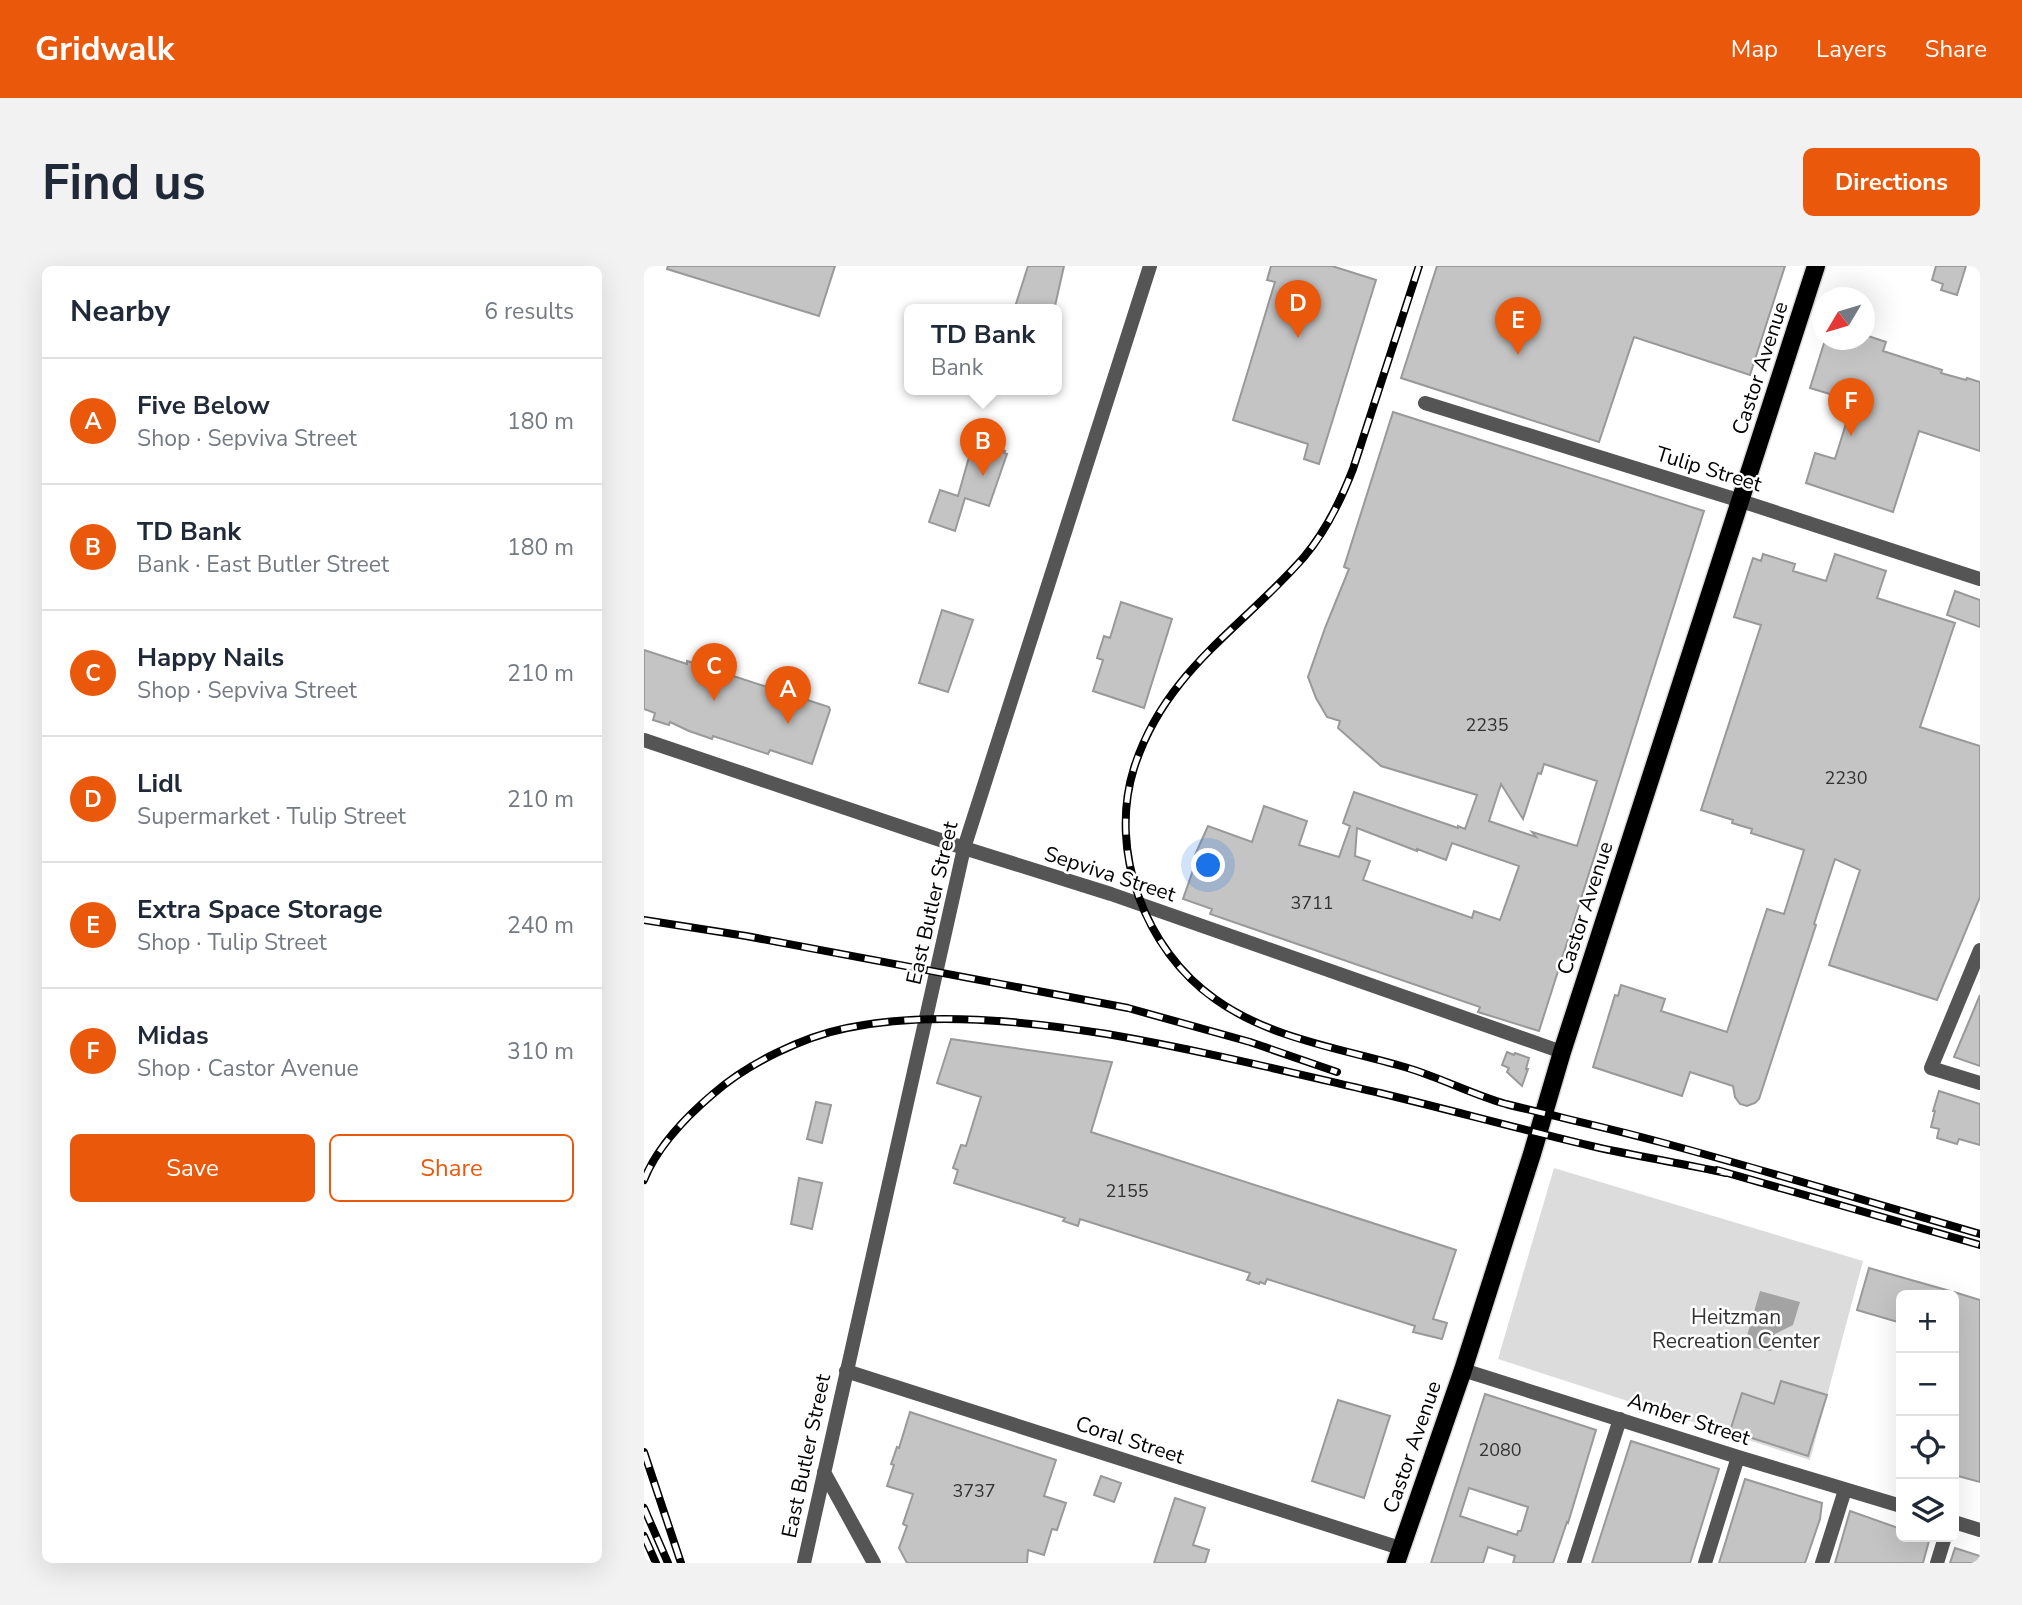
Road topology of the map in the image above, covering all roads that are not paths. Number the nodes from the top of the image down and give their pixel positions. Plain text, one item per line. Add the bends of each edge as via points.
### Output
1 (1150, 266) edge
2 (1816, 266) edge
3 (1425, 403) dead end
4 (1741, 501) junction
5 (1980, 579) edge
6 (644, 740) edge
7 (964, 849) junction
8 (1978, 959) edge
9 (1562, 1052) junction
10 (1980, 1083) edge
11 (1464, 1370) junction
12 (846, 1371) junction
13 (1620, 1419) junction
14 (1738, 1457) junction
15 (824, 1472) junction
16 (1845, 1490) junction
17 (1896, 1505) edge
18 (1959, 1524) edge
19 (1980, 1530) edge
20 (1943, 1542) edge
21 (1398, 1556) edge
22 (804, 1563) edge
23 (874, 1563) edge
24 (1574, 1563) edge
25 (1705, 1563) edge
26 (1822, 1563) edge
27 (1937, 1563) edge

1 - 7 street, East Butler Street
2 - 4 main road, Castor Avenue
3 - 4 street, Tulip Street
4 - 5 street, Tulip Street
4 - 9 main road, Castor Avenue
6 - 7 street, Sepviva Street
7 - 9 street, Sepviva Street via 1111,894
7 - 12 street, East Butler Street
8 - 10 street via 1931,1068
9 - 11 main road, Castor Avenue
11 - 13 street, Amber Street
11 - 21 main road, Castor Avenue
12 - 15 street, East Butler Street
12 - 21 street, Coral Street
13 - 14 street, Amber Street
13 - 24 street
14 - 16 street, Amber Street
14 - 25 street
15 - 22 street, East Butler Street
15 - 23 street
16 - 17 street, Amber Street
16 - 26 street
18 - 19 street
20 - 27 street

